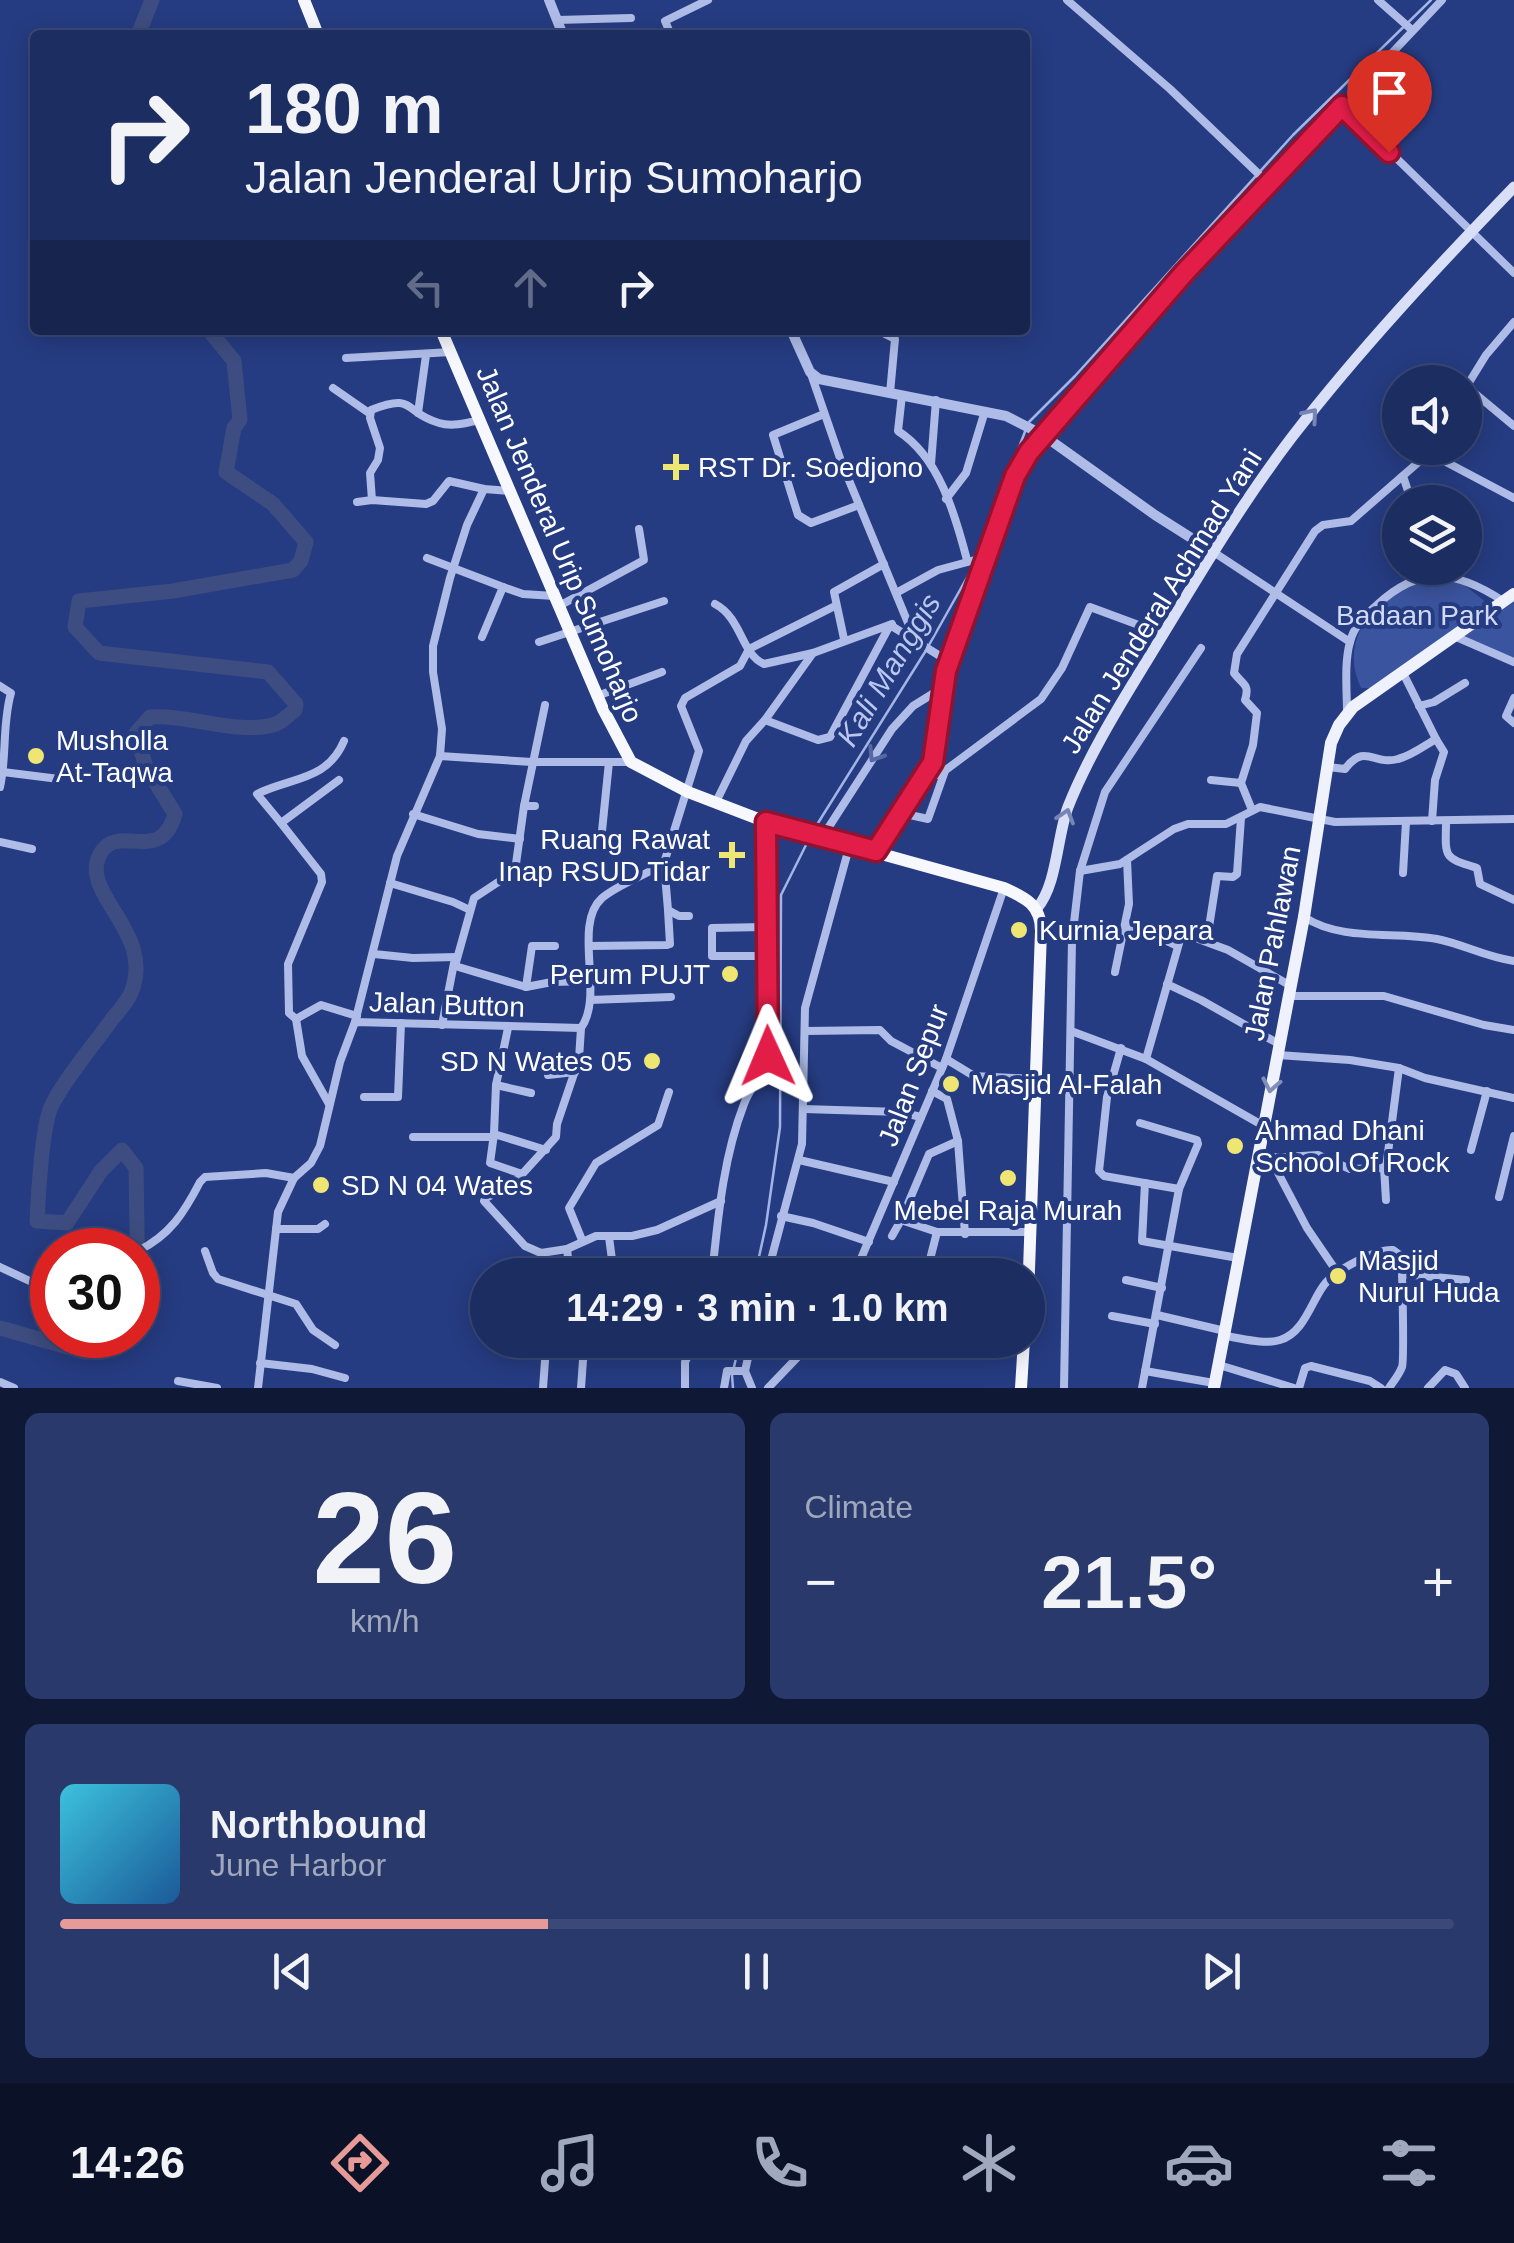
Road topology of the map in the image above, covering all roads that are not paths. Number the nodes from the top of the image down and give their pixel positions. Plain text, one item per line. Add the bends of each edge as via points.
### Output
1 (304, 0) edge
2 (549, 0) edge
3 (708, 0) edge
4 (1067, 0) edge
5 (1378, 0) edge
6 (1442, 0) edge
7 (630, 18) dead end
8 (557, 20) junction
9 (316, 30) edge
10 (561, 30) edge
11 (669, 30) edge
12 (1412, 30) junction
13 (1342, 106) junction
14 (1268, 183) junction
15 (1514, 188) edge
16 (1470, 233) junction
17 (1514, 274) edge
18 (1514, 322) edge
19 (444, 335) edge
20 (793, 335) edge
21 (888, 335) edge
22 (450, 352) junction
23 (426, 355) junction
24 (346, 358) dead end
25 (1480, 365) edge
26 (810, 372) junction
27 (333, 388) dead end
28 (896, 394) junction
29 (936, 400) junction
30 (1482, 401) edge
31 (985, 412) junction
32 (370, 413) junction
33 (418, 413) junction
34 (824, 414) junction
35 (480, 420) junction
36 (1514, 426) edge
37 (1038, 432) junction
38 (931, 464) junction
39 (1415, 465) edge
40 (1456, 465) edge
41 (1404, 476) junction
42 (1406, 485) edge
43 (484, 489) junction
44 (511, 491) junction
45 (1514, 498) edge
46 (946, 499) junction
47 (372, 500) junction
48 (357, 502) dead end
49 (859, 505) junction
50 (640, 530) dead end
51 (1215, 553) junction
52 (427, 558) dead end
53 (977, 558) junction
54 (884, 564) junction
55 (453, 570) junction
56 (503, 587) junction
57 (896, 593) junction
58 (1277, 595) junction
59 (1509, 597) edge
60 (557, 601) junction
61 (664, 601) dead end
62 (715, 604) dead end
63 (835, 606) junction
64 (905, 619) junction
65 (890, 625) junction
66 (570, 632) junction
67 (1165, 634) junction
68 (1452, 635) junction
69 (482, 636) dead end
70 (844, 639) junction
71 (915, 639) junction
72 (539, 642) dead end
73 (1350, 642) junction
74 (1202, 648) dead end
75 (749, 649) junction
76 (813, 653) junction
77 (948, 662) junction
78 (1514, 662) edge
79 (433, 672) junction
80 (445, 672) dead end
81 (662, 672) dead end
82 (1403, 673) junction
83 (1465, 684) dead end
84 (0, 686) edge
85 (942, 688) junction
86 (597, 696) junction
87 (1514, 698) edge
88 (545, 705) dead end
89 (1419, 706) junction
90 (1347, 713) junction
91 (765, 720) junction
92 (1514, 723) edge
93 (1436, 739) junction
94 (344, 741) dead end
95 (440, 756) junction
96 (532, 762) junction
97 (609, 762) junction
98 (631, 762) junction
99 (2, 765) edge
100 (1328, 767) junction
101 (946, 770) junction
102 (925, 775) junction
103 (59, 778) dead end
104 (339, 780) dead end
105 (1211, 780) dead end
106 (1241, 784) junction
107 (0, 787) edge
108 (688, 792) junction
109 (715, 804) junction
110 (524, 806) junction
111 (535, 806) dead end
112 (1252, 810) junction
113 (900, 813) junction
114 (413, 814) junction
115 (1241, 818) junction
116 (1514, 819) edge
117 (1320, 820) junction
118 (1432, 821) junction
119 (766, 822) junction
120 (1406, 822) junction
121 (281, 823) junction
122 (1446, 826) dead end
123 (602, 831) dead end
124 (821, 835) junction
125 (520, 839) junction
126 (0, 842) edge
127 (850, 844) junction
128 (32, 849) dead end
129 (876, 851) junction
130 (1127, 860) junction
131 (664, 863) junction
132 (1080, 871) junction
133 (1403, 873) dead end
134 (390, 883) junction
135 (1004, 888) junction
136 (1514, 900) edge
137 (1037, 908) junction
138 (470, 910) junction
139 (668, 910) junction
140 (689, 916) dead end
141 (1304, 917) junction
142 (1126, 926) junction
143 (768, 928) junction
144 (1208, 940) junction
145 (554, 946) dead end
146 (590, 946) junction
147 (1178, 946) junction
148 (374, 954) junction
149 (768, 956) junction
150 (456, 960) junction
151 (1514, 961) edge
152 (1114, 972) dead end
153 (590, 981) junction
154 (1167, 984) junction
155 (526, 987) junction
156 (1290, 991) junction
157 (672, 997) dead end
158 (274, 1000) dead end
159 (288, 1000) junction
160 (590, 1000) junction
161 (296, 1019) junction
162 (356, 1019) junction
163 (400, 1023) junction
164 (442, 1025) junction
165 (508, 1028) junction
166 (581, 1028) junction
167 (1514, 1030) edge
168 (805, 1031) junction
169 (1071, 1031) junction
170 (1121, 1048) junction
171 (1278, 1050) junction
172 (1146, 1058) junction
173 (944, 1064) junction
174 (1399, 1068) junction
175 (575, 1072) junction
176 (548, 1075) dead end
177 (1034, 1079) junction
178 (496, 1085) junction
179 (1487, 1090) junction
180 (932, 1091) junction
181 (670, 1092) dead end
182 (531, 1093) dead end
183 (364, 1097) dead end
184 (398, 1097) junction
185 (1514, 1098) edge
186 (412, 1100) dead end
187 (329, 1104) junction
188 (804, 1109) junction
189 (922, 1117) junction
190 (1140, 1124) dead end
191 (1262, 1126) junction
192 (494, 1135) junction
193 (1514, 1136) edge
194 (413, 1137) dead end
195 (958, 1141) junction
196 (546, 1150) junction
197 (1471, 1150) dead end
198 (1274, 1158) junction
199 (1256, 1159) junction
200 (798, 1160) junction
201 (1384, 1167) junction
202 (522, 1174) junction
203 (294, 1178) junction
204 (894, 1182) junction
205 (1145, 1183) junction
206 (1179, 1188) junction
207 (1498, 1197) dead end
208 (1386, 1200) dead end
209 (720, 1201) junction
210 (782, 1216) junction
211 (901, 1220) junction
212 (324, 1224) dead end
213 (276, 1229) junction
214 (937, 1232) junction
215 (1031, 1232) junction
216 (965, 1234) junction
217 (892, 1236) dead end
218 (610, 1237) junction
219 (160, 1238) edge
220 (582, 1240) junction
221 (869, 1242) junction
222 (1170, 1245) junction
223 (567, 1249) junction
224 (205, 1251) dead end
225 (568, 1258) edge
226 (612, 1258) edge
227 (714, 1258) edge
228 (771, 1258) edge
229 (862, 1258) edge
230 (930, 1258) edge
231 (1030, 1258) edge
232 (1238, 1258) junction
233 (0, 1266) edge
234 (1337, 1272) junction
235 (1403, 1274) junction
236 (30, 1280) edge
237 (1126, 1280) dead end
238 (1466, 1280) dead end
239 (1162, 1288) junction
240 (267, 1296) junction
241 (1112, 1316) dead end
242 (1156, 1320) junction
243 (1224, 1333) junction
244 (335, 1345) dead end
245 (545, 1358) edge
246 (687, 1358) edge
247 (745, 1358) edge
248 (797, 1358) edge
249 (1023, 1358) edge
250 (583, 1360) edge
251 (260, 1363) junction
252 (1218, 1365) junction
253 (740, 1371) junction
254 (1145, 1371) junction
255 (345, 1378) dead end
256 (178, 1381) dead end
257 (0, 1382) edge
258 (1215, 1386) edge
259 (14, 1388) edge
260 (217, 1388) edge
261 (258, 1388) edge
262 (543, 1388) edge
263 (581, 1388) edge
264 (686, 1388) edge
265 (724, 1388) edge
266 (752, 1388) edge
267 (768, 1388) edge
268 (1021, 1388) edge
269 (1064, 1388) edge
270 (1142, 1388) edge
271 (1297, 1388) edge
272 (1381, 1388) edge
273 (1389, 1388) edge
274 (1428, 1388) edge
275 (1464, 1388) edge

1 - 9 highway
2 - 8 street
3 - 11 street via 665,21
4 - 14 street
5 - 12 street
6 - 12 street
7 - 8 street
8 - 10 street
12 - 13 street
13 - 14 street
13 - 16 street
14 - 37 street
15 - 16 main road, Jalan Jenderal Achmad Yani
16 - 17 street
51 -> 16 main road, Jalan Jenderal Achmad Yani via 1292,438
18 - 25 street
19 - 22 highway, Jalan Jenderal Urip Sumoharjo
20 - 26 street
21 - 28 street via 896,339
22 - 23 street
22 - 35 highway, Jalan Jenderal Urip Sumoharjo
23 - 24 street
23 - 33 street
26 - 28 street
26 - 34 street
27 - 32 street
28 - 29 street
28 - 38 street via 898,431
29 - 31 street
29 - 38 street
30 - 36 street
31 - 37 street
31 - 46 street via 966,473
32 - 33 street via 406,402
32 - 47 street via 380,448 370,473
33 - 35 street via 438,424
34 - 49 street
34 - 49 street via 773,436 798,515 811,523
35 - 44 highway, Jalan Jenderal Urip Sumoharjo
37 - 51 street
37 - 53 street
38 - 46 street
39 - 41 street
40 - 45 street
41 - 42 street
41 - 58 street via 1351,521 1315,530
43 - 44 street
43 - 47 street via 450,480 426,504
43 - 55 street
44 - 60 highway, Jalan Jenderal Urip Sumoharjo
46 - 53 street
47 - 48 street
49 - 54 street
50 - 60 street via 644,560
51 - 58 street
51 - 67 main road, Jalan Jenderal Achmad Yani
52 - 55 street
53 - 57 street
53 - 77 street
54 - 57 street
54 - 63 street via 835,590
55 - 56 street
55 - 79 street via 439,613
56 - 60 street
56 - 69 street
57 - 64 street
58 - 73 street
58 - 106 street via 1233,665 1257,713
59 - 68 main road
59 - 73 street via 1425,575 1386,596
60 - 66 highway, Jalan Jenderal Urip Sumoharjo
61 - 66 street
62 - 75 street via 732,616
63 - 70 street
63 - 75 street
64 - 65 street
64 - 71 street
65 - 70 street
65 - 71 street
65 - 91 street via 830,737 818,740
66 - 72 street
66 - 86 highway, Jalan Jenderal Urip Sumoharjo
67 - 101 street via 1090,607 1041,699
137 -> 67 main road, Jalan Jenderal Achmad Yani via 1075,791
68 - 78 street
68 - 82 main road
70 - 76 street
71 - 77 street
73 - 90 street
74 - 132 street via 1112,777
75 - 76 street via 764,664
75 - 108 street via 740,666 698,688 681,706 698,746
76 - 91 street
77 - 85 street
79 - 80 street
79 - 95 street
81 - 86 street
82 - 89 street
82 - 90 main road
83 - 89 street
84 - 99 street via 10,693
85 - 102 street via 937,747
85 -> 124 street via 892,730
86 - 98 highway, Jalan Jenderal Urip Sumoharjo
87 - 92 street via 1506,716
88 - 96 street
89 - 93 street
90 - 100 main road, Jalan Pahlawan
91 - 109 street via 746,741
93 - 100 street via 1398,760 1360,755 1345,769
93 - 118 street via 1444,752
94 - 121 street via 325,768 257,794
95 - 96 street
95 - 114 street
96 - 97 street
96 - 110 street
97 - 98 street
97 - 123 street
98 - 108 highway, Jalan Jenderal Urip Sumoharjo
99 - 103 street
99 - 107 street
100 - 117 main road, Jalan Pahlawan
101 - 102 street
101 - 113 street via 928,819
102 - 113 street
104 - 121 street
105 - 106 street
106 - 112 street
108 - 109 highway, Jalan Jenderal Urip Sumoharjo
108 - 131 street
109 - 119 highway, Jalan Jenderal Urip Sumoharjo
110 - 111 street
110 - 125 street
112 - 115 street
112 - 117 street
113 - 129 street
114 - 125 street
114 - 134 street
115 - 130 street via 1174,829
115 - 144 street via 1236,874 1217,876
116 - 118 street
117 - 120 street
117 - 141 main road, Jalan Pahlawan
118 - 120 street
119 - 124 highway, Jalan Jenderal Urip Sumoharjo
119 - 143 street
120 - 133 street
121 - 159 street via 322,882 288,964
122 - 136 street via 1448,857 1478,868 1480,884
124 - 127 highway, Jalan Jenderal Urip Sumoharjo
125 - 138 street via 514,872 477,894
126 - 128 street
127 - 129 highway, Jalan Jenderal Urip Sumoharjo
127 - 168 street via 810,986
129 - 135 highway, Jalan Jenderal Urip Sumoharjo
130 - 132 street
130 - 142 street
131 - 139 street
131 - 146 street via 598,902
132 - 169 street
134 - 138 street
134 - 148 street
135 - 137 highway, Jalan Jenderal Urip Sumoharjo
135 - 173 street, Jalan Sepur
137 - 177 highway, Jalan Jenderal Achmad Yani
138 - 150 street
139 - 140 street
139 - 146 street via 670,944
141 - 151 street via 1343,932 1432,938
141 - 156 main road, Jalan Pahlawan
142 - 147 street
142 - 152 street
143 - 149 street
143 - 149 street via 712,928 712,956
144 - 147 street via 1185,932
144 - 156 street
145 - 155 street via 532,946
146 - 153 street
147 - 154 street
148 - 150 street
148 - 162 street
149 - 209 street via 768,1056 732,1138
150 - 155 street via 457,968
150 - 164 street
153 - 155 street
153 - 160 street
154 - 171 street
154 - 172 street
156 - 167 street via 1384,996
156 - 171 main road, Jalan Pahlawan
157 - 160 street
158 - 159 street
159 - 161 street
160 - 166 street
161 - 162 street via 321,1006
161 - 187 street via 302,1056
162 - 163 street, Jalan Button
162 - 187 street, Jalan Button
163 - 164 street, Jalan Button
163 - 184 street
164 - 165 street, Jalan Button
165 - 166 street, Jalan Button
165 - 178 street
166 - 175 street
168 - 173 street via 878,1029 908,1052
168 - 188 street
169 - 170 street
169 - 269 street
170 - 172 street
170 - 205 street via 1098,1168 1104,1176
171 - 174 street
171 -> 191 main road, Jalan Pahlawan
172 - 191 street
173 - 177 street via 967,1074
173 - 180 street, Jalan Sepur
174 - 179 street
174 - 201 street
175 - 176 street
175 - 196 street via 558,1134
177 - 215 highway, Jalan Jenderal Achmad Yani
178 - 182 street
178 - 192 street
179 - 185 street
179 - 197 street
180 - 189 street, Jalan Sepur
180 - 195 street via 948,1102
181 - 220 street via 654,1129 593,1167 568,1208
183 - 184 street
184 - 186 street
187 - 203 street, Jalan Button via 317,1154
188 - 189 street
188 - 200 street
189 - 204 street, Jalan Sepur
190 - 206 street via 1197,1140
191 - 199 main road, Jalan Pahlawan
192 - 194 street
192 - 196 street
192 - 202 street via 490,1163
193 - 207 street
195 - 211 street via 929,1154
195 - 216 street
196 - 202 street
198 - 199 street
198 - 201 street via 1318,1156 1350,1169
198 - 234 street
199 - 232 main road, Jalan Pahlawan
200 - 204 street
200 - 210 street
201 - 208 street
202 - 223 street via 485,1205 530,1250
203 - 213 street, Jalan Button
203 - 219 street via 206,1178 181,1220
204 - 221 street, Jalan Sepur
205 - 206 street
205 - 222 street via 1142,1241
206 - 222 street
209 - 218 street via 667,1226
209 - 227 street
210 - 221 street
210 - 228 street
211 - 214 street
211 - 217 street
212 - 213 street
213 - 240 street, Jalan Button
214 - 216 street
214 - 230 street
215 - 216 street
215 - 231 highway, Jalan Jenderal Achmad Yani
218 - 220 street
218 - 226 street
220 - 223 street
221 - 229 street, Jalan Sepur
222 - 232 street
222 - 239 street
223 - 225 street
224 - 240 street via 218,1278
232 - 243 main road, Jalan Pahlawan
233 - 236 street
234 - 235 street via 1386,1249 1400,1255
234 - 243 street via 1284,1339
235 - 238 street
235 - 273 street via 1403,1366
237 - 239 street
239 - 242 street
240 - 244 street via 296,1304 312,1330
240 - 251 street, Jalan Button
241 - 242 street
242 - 243 street
242 - 254 street
243 - 252 main road, Jalan Pahlawan
245 - 262 street
246 - 264 street
247 - 253 street
248 - 267 street
249 - 268 highway
250 - 263 street
251 - 255 street
251 - 261 street, Jalan Button
252 - 258 main road, Jalan Pahlawan
252 - 271 street
253 - 265 street via 726,1374
253 - 266 street
254 - 258 street
254 - 270 street
256 - 260 street
257 - 259 street
271 - 272 street via 1311,1366
274 - 275 street via 1445,1370

